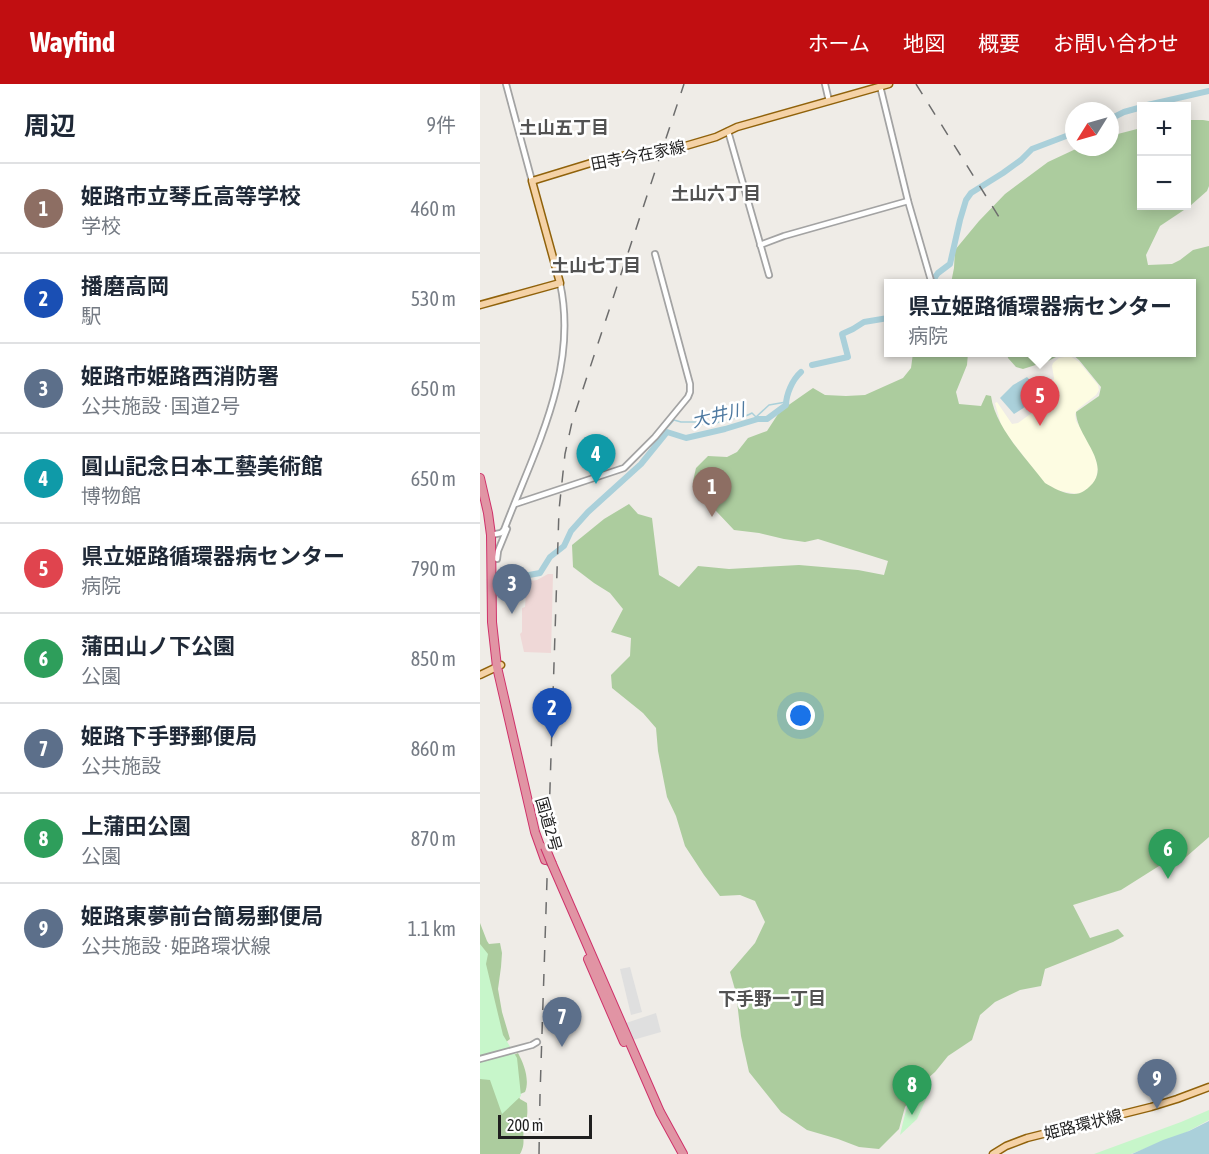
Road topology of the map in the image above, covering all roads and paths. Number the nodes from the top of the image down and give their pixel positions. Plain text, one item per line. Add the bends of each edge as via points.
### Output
1 (506, 84) edge
2 (825, 84) edge
3 (889, 84) edge
4 (880, 87) junction
5 (829, 101) junction
6 (728, 131) junction
7 (532, 181) junction
8 (909, 201) junction
9 (760, 246) junction
10 (655, 254) dead end
11 (769, 275) dead end
12 (931, 279) edge
13 (560, 283) junction
14 (480, 305) edge
15 (480, 478) edge
16 (515, 504) junction
17 (491, 532) junction
18 (497, 559) joint
19 (499, 666) junction
20 (480, 675) edge
21 (548, 862) junction
22 (537, 1042) dead end
23 (480, 1059) edge
24 (1209, 1087) edge
25 (677, 1154) edge
26 (683, 1154) edge
27 (993, 1154) edge

1 - 7 street
2 - 5 street
3 - 4 main road, 田寺今在家線
4 - 5 main road, 田寺今在家線
4 - 8 street
5 - 6 main road, 田寺今在家線
6 - 7 main road, 田寺今在家線 via 682,147 604,159
6 - 9 street
7 - 13 main road
8 - 9 street
8 - 12 street
9 - 11 street
10 - 16 street via 690,384 688,397 624,468
13 - 14 main road
13 - 16 street via 564,322 561,367 551,408
15 - 17 highway, 国道2号
16 - 17 street via 502,532
16 - 18 street
17 - 19 highway, 国道2号 via 492,622
18 - 19 highway, 国道2号
19 - 20 main road
19 - 21 highway, 国道2号, bridge
19 - 21 highway, 国道2号 via 532,821
21 - 25 highway, 国道2号
21 - 26 highway, 国道2号 via 660,1112
22 - 23 street
24 - 27 main road, 姫路環状線 via 1151,1107 1027,1138

